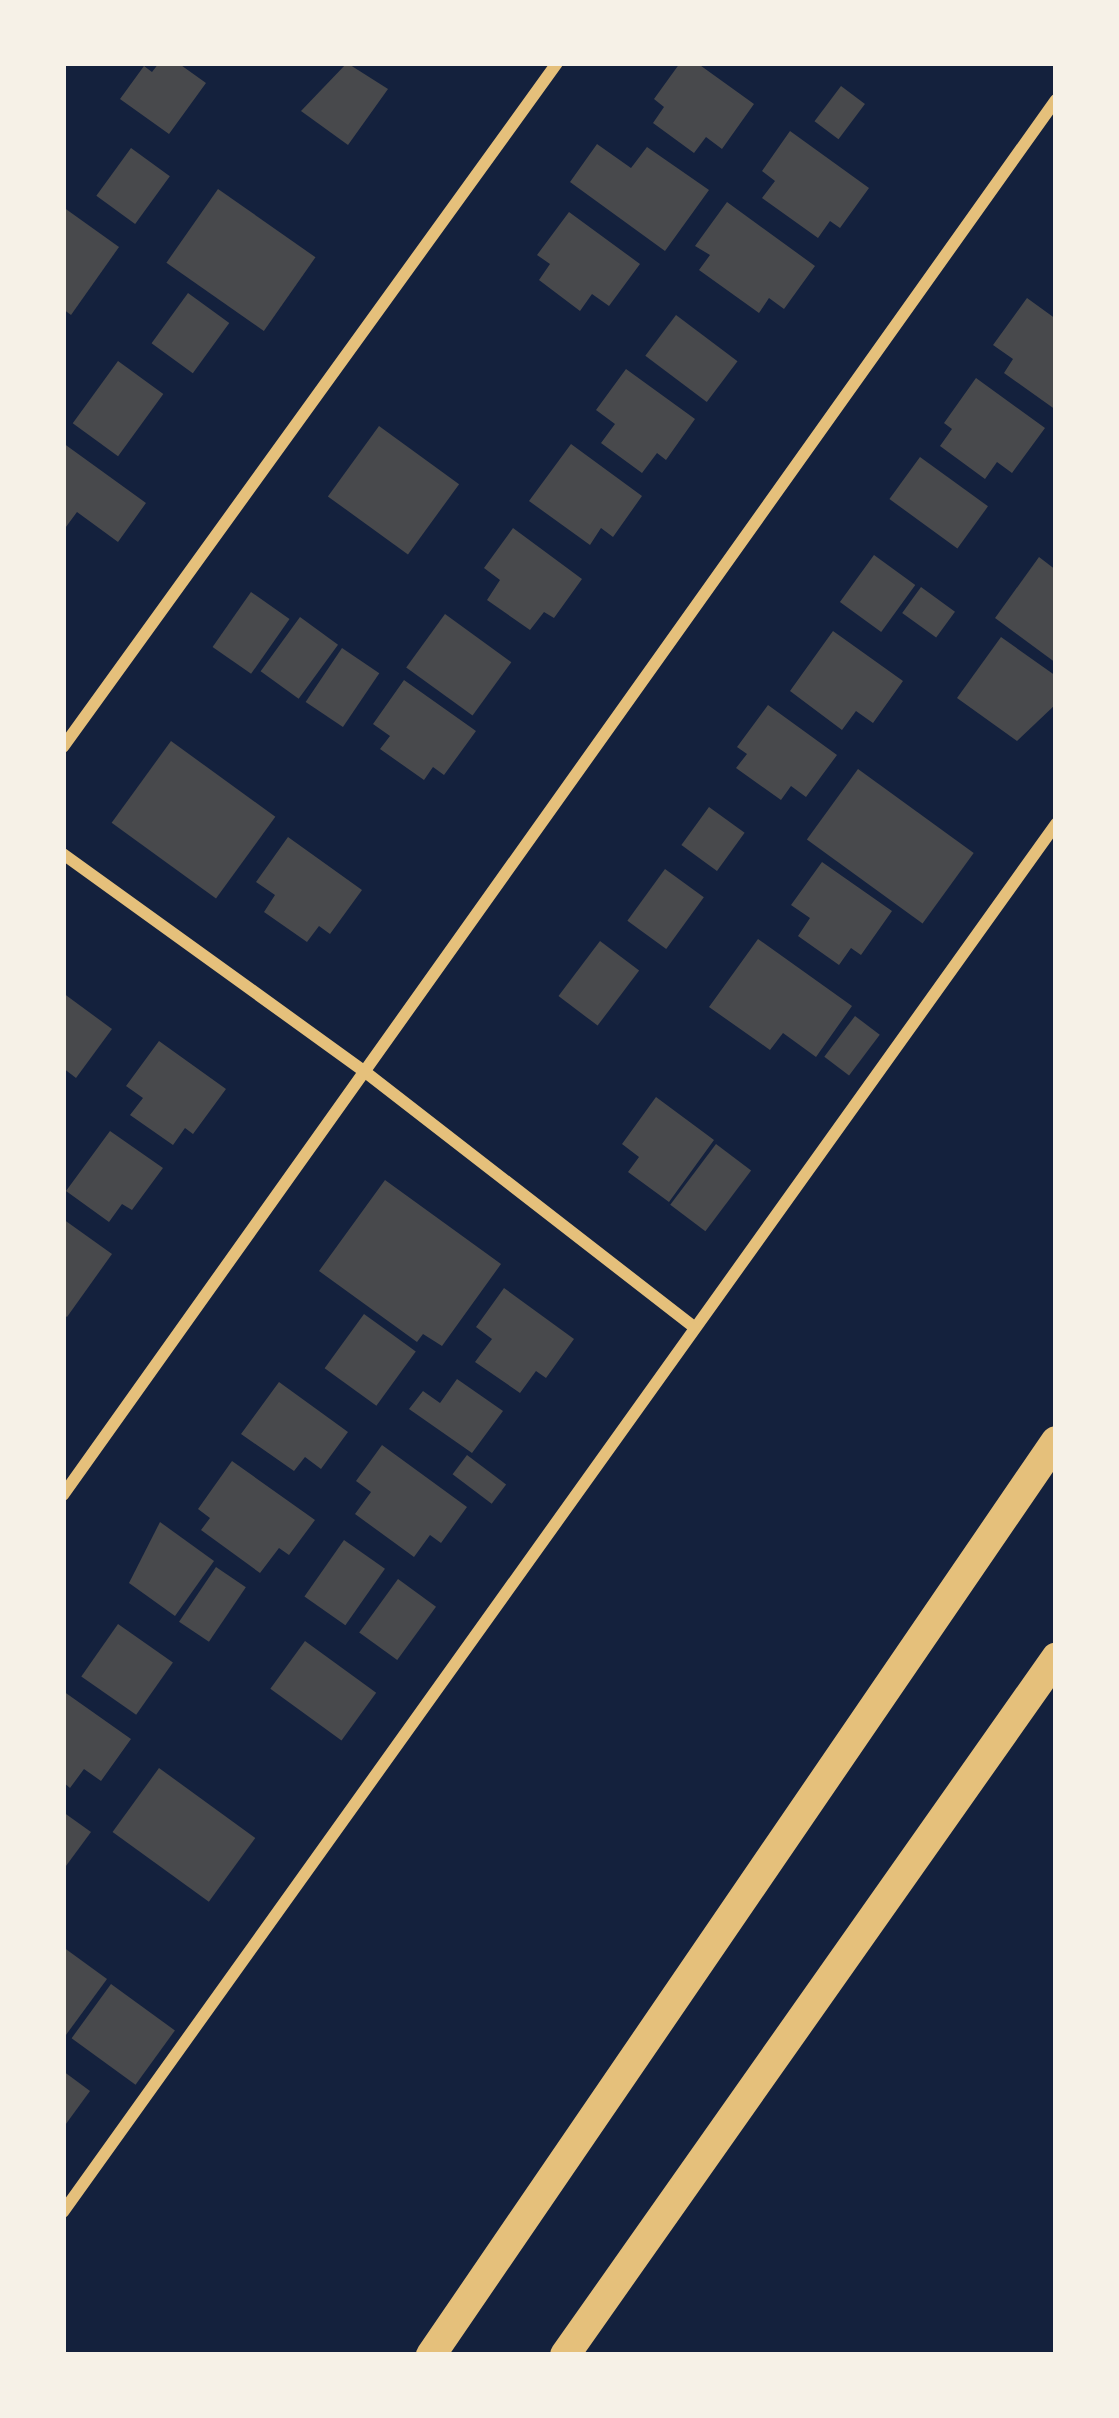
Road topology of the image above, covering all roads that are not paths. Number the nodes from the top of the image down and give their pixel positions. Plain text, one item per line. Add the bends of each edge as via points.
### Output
1 (556, 63) edge
2 (1056, 100) edge
3 (63, 747) edge
4 (1056, 824) edge
5 (63, 854) edge
6 (364, 1071) junction
7 (694, 1328) junction
8 (1056, 1441) edge
9 (63, 1495) edge
10 (1056, 1658) edge
11 (63, 2212) edge
12 (431, 2355) edge
13 (565, 2355) edge

1 - 3 street
2 - 6 street
4 - 7 street
5 - 6 street
6 - 7 street
6 - 9 street
7 - 11 street
8 - 12 main road
10 - 13 main road

